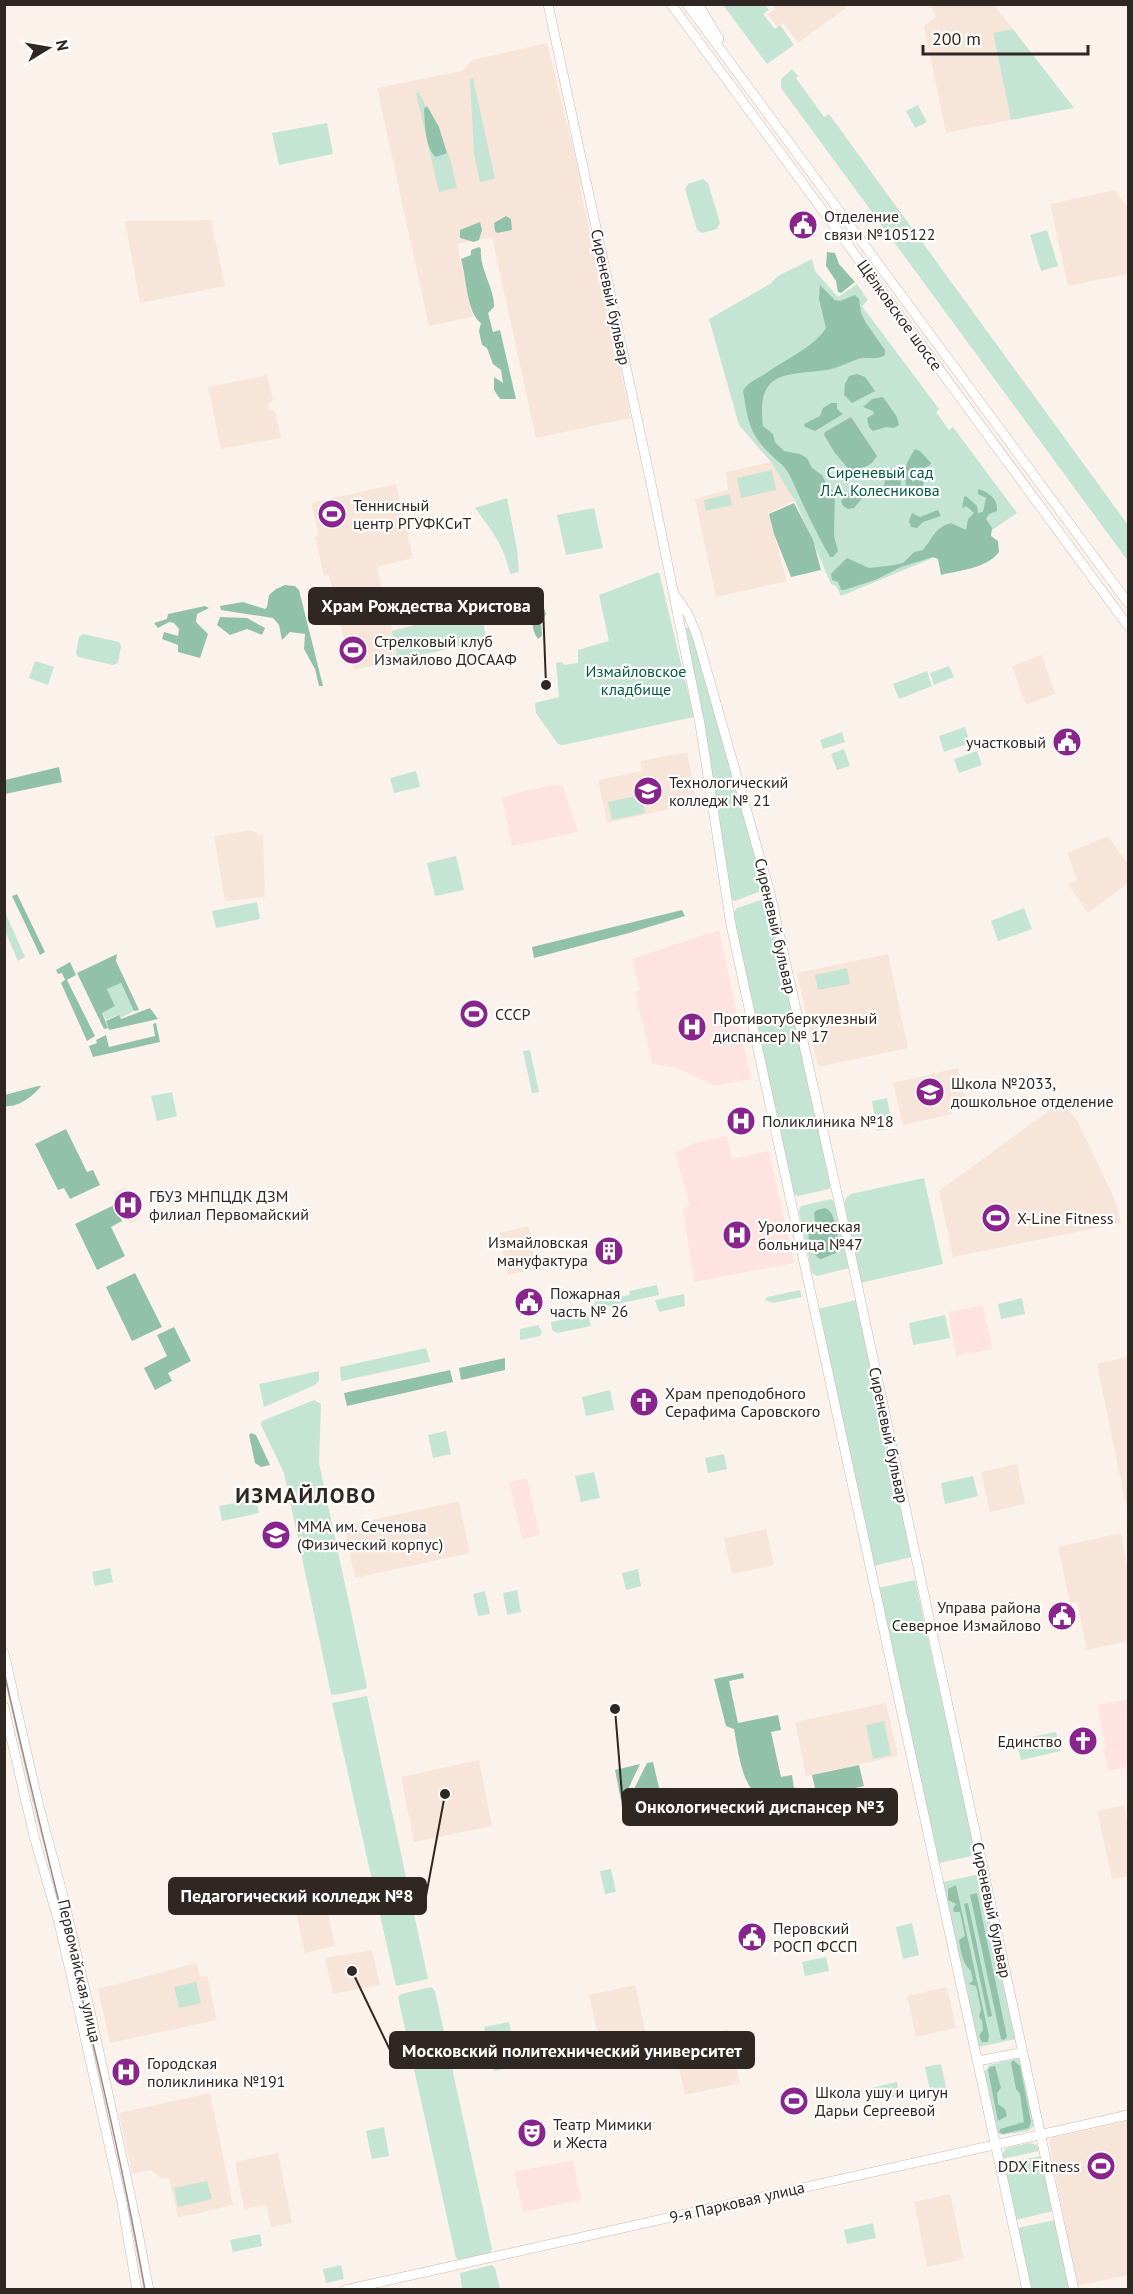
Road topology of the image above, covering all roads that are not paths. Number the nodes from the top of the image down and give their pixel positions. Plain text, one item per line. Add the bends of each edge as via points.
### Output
1 (548, 4) edge
2 (671, 4) edge
3 (687, 4) edge
4 (698, 4) edge
5 (748, 87) junction
6 (673, 590) junction
7 (1128, 603) edge
8 (692, 625) junction
9 (1128, 626) edge
10 (682, 630) junction
11 (4, 1653) edge
12 (4, 1707) edge
13 (1022, 2049) junction
14 (978, 2061) junction
15 (1128, 2115) edge
16 (1040, 2134) junction
17 (995, 2144) junction
18 (137, 2289) edge
19 (149, 2289) edge
20 (345, 2289) edge
21 (1027, 2289) edge
22 (1074, 2289) edge

1 - 6 main road, Сиреневый бульвар
2 - 9 main road, Щёлковское шоссе
3 - 5 main road, Щёлковское шоссе
4 - 5 main road
5 - 7 main road, Щёлковское шоссе
6 - 8 main road, Сиреневый бульвар
6 - 10 main road, Сиреневый бульвар
8 - 10 main road via 685,623
8 - 13 main road, Сиреневый бульвар via 770,893
10 - 14 main road, Сиреневый бульвар via 731,925
11 - 19 main road, Первомайская улица via 89,2008
12 - 18 main road, Первомайская улица via 74,1988 121,2197
13 - 14 main road via 1019,2053
13 - 16 main road, Сиреневый бульвар
14 - 17 main road, Сиреневый бульвар
15 - 16 main road, 9-я Парковая улица
16 - 17 main road, 9-я Парковая улица
16 - 22 main road, Сиреневый бульвар
17 - 20 main road, 9-я Парковая улица
17 - 21 main road, Сиреневый бульвар

